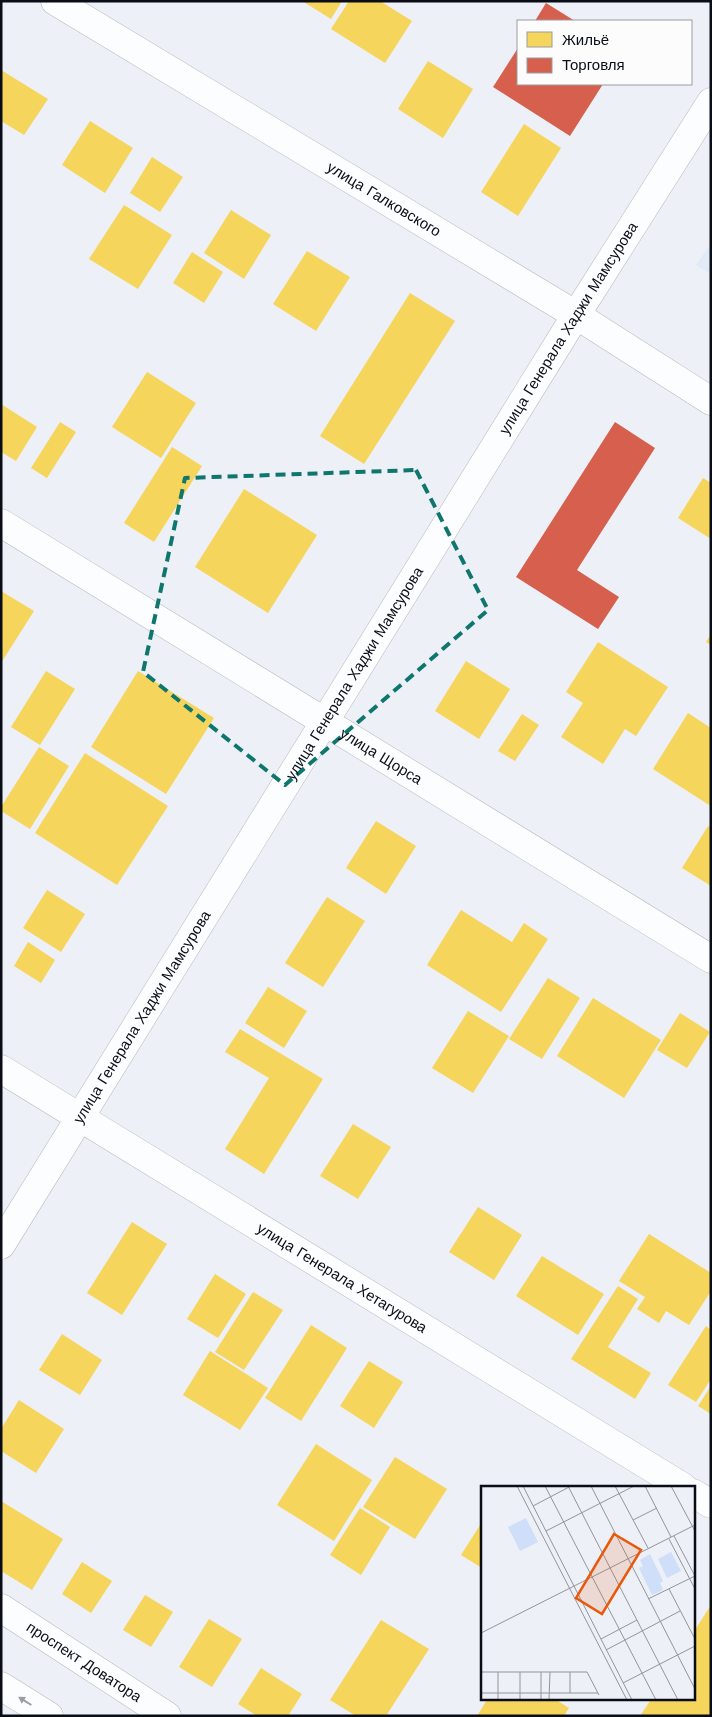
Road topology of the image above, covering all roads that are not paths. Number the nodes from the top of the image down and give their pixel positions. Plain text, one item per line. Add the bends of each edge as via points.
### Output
1 (54, 1) edge
2 (711, 102) edge
3 (576, 315) junction
4 (711, 401) edge
5 (1, 523) edge
6 (326, 722) junction
7 (711, 959) edge
8 (1, 1069) edge
9 (81, 1117) junction
10 (1, 1245) edge
11 (681, 1486) edge
12 (694, 1494) edge
13 (711, 1504) edge
14 (1, 1608) edge
15 (1, 1686) edge
16 (49, 1716) edge
17 (167, 1716) edge

1 - 3 street, улица Галковского
2 - 3 street, улица Генерала Хаджи Мамсурова
3 - 4 street, улица Галковского
3 - 6 street, улица Генерала Хаджи Мамсурова
5 - 6 street, улица Щорса
6 - 7 street, улица Щорса
6 - 9 street, улица Генерала Хаджи Мамсурова
8 - 9 street, улица Генерала Хетагурова
9 - 10 street, улица Генерала Хаджи Мамсурова
9 - 11 street, улица Генерала Хетагурова
12 - 13 street
14 - 17 street, проспект Доватора
16 -> 15 street

